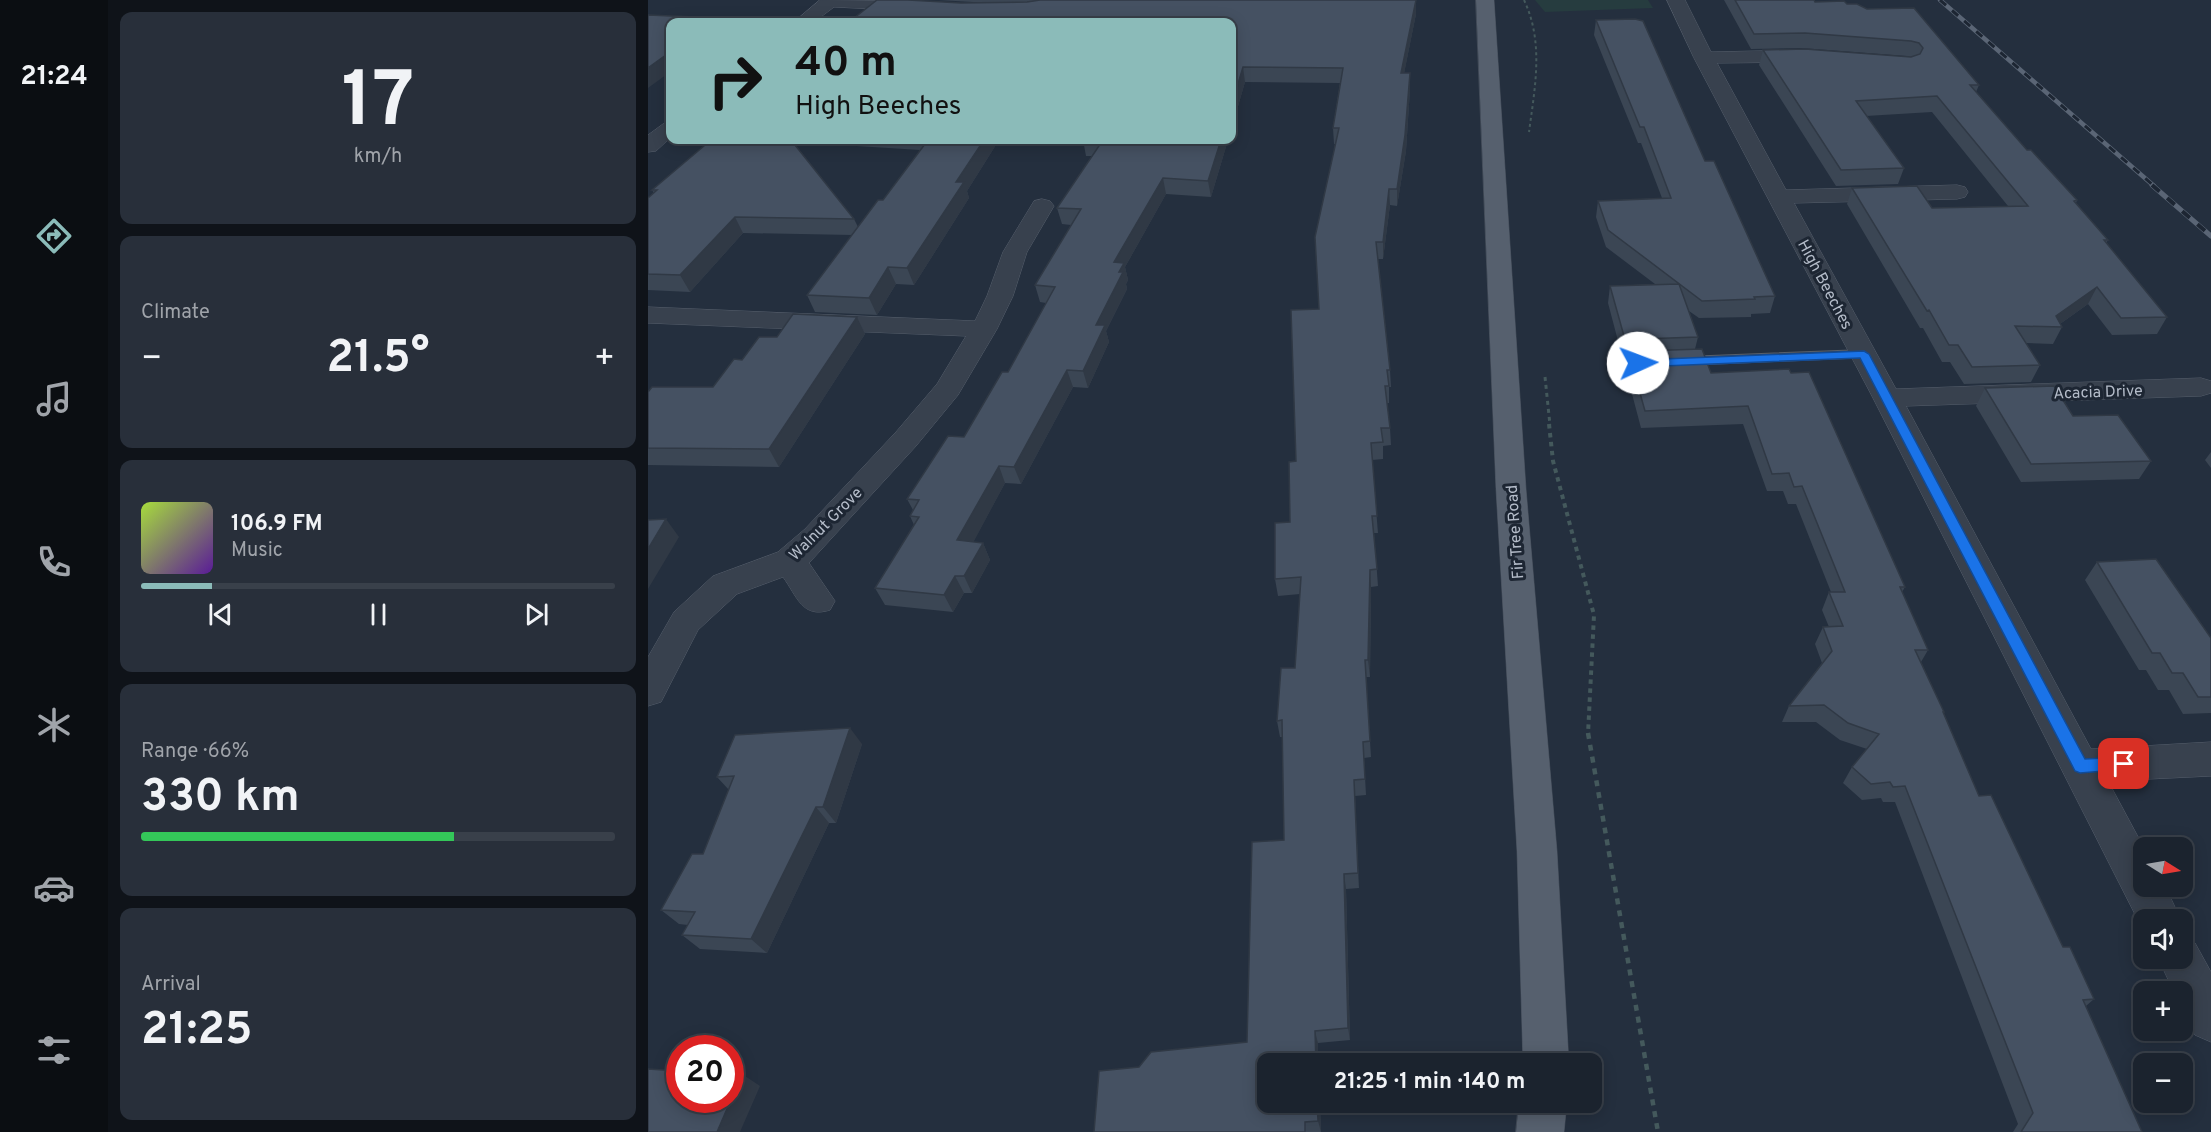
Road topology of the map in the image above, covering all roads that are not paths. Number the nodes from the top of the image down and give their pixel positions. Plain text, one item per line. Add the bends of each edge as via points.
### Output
1 (1485, 0) edge
2 (1676, 0) edge
3 (830, 1) edge
4 (933, 7) edge
5 (807, 18) edge
6 (1827, 57) edge
7 (1704, 58) junction
8 (666, 131) edge
9 (648, 146) edge
10 (1957, 192) dead end
11 (1780, 197) junction
12 (1042, 206) dead end
13 (648, 315) edge
14 (984, 328) junction
15 (1864, 354) junction
16 (1674, 362) edge
17 (2201, 387) dead end
18 (1887, 398) junction
19 (790, 561) junction
20 (818, 601) dead end
21 (648, 691) edge
22 (2211, 759) edge
23 (2080, 766) junction
24 (2154, 909) edge
25 (2186, 969) edge
26 (2211, 1019) edge
27 (1547, 1053) edge
28 (1542, 1113) edge
29 (1540, 1132) edge

1 - 27 main road, Fir Tree Road
2 - 7 street, High Beeches
3 - 4 street
3 - 5 street
6 - 7 street
7 - 11 street, High Beeches
8 - 9 street
10 - 11 street
11 - 15 street, High Beeches
12 - 14 street, Walnut Grove via 1015,252
13 - 14 street
14 - 19 street, Walnut Grove via 948,389
15 - 16 lane
15 - 18 street, High Beeches
17 - 18 street, Acacia Drive
18 - 23 street, High Beeches
19 - 20 street
19 - 21 street, Walnut Grove via 724,585 686,621
22 - 23 street
23 - 24 street, High Beeches
25 - 26 street
28 - 29 main road

